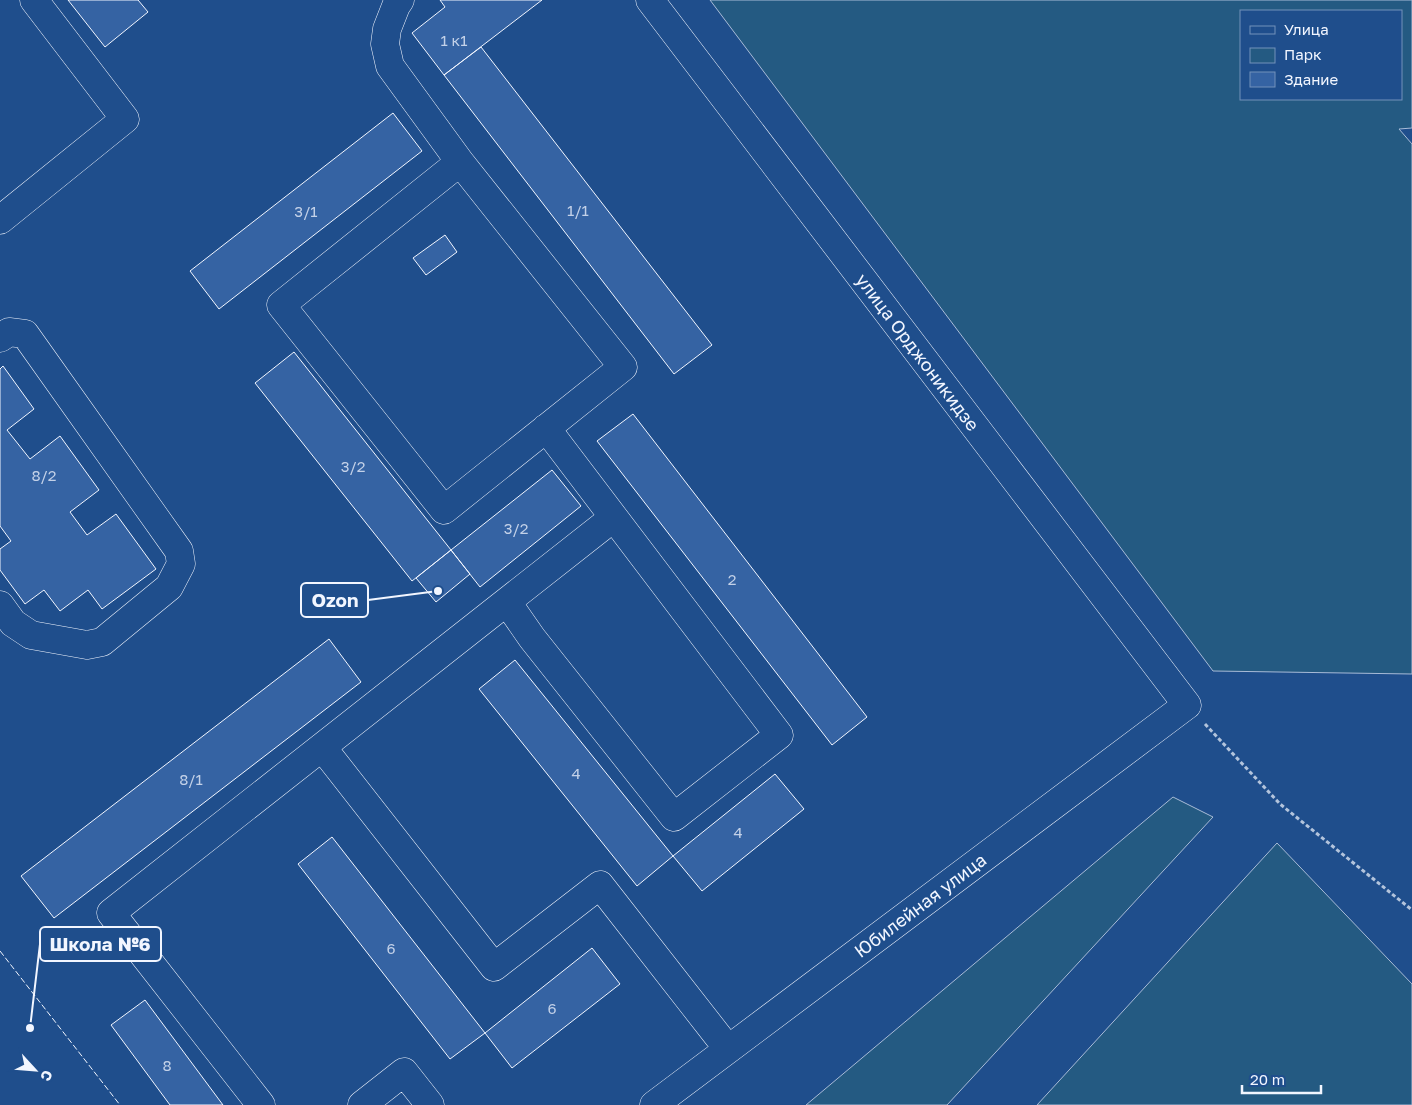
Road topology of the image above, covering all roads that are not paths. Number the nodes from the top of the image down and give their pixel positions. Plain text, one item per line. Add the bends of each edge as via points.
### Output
1 (34, 0) edge
2 (400, 0) edge
3 (650, 0) edge
4 (460, 162) junction
5 (0, 220) edge
6 (0, 338) edge
7 (546, 428) junction
8 (613, 518) junction
9 (507, 602) junction
10 (0, 605) edge
11 (1187, 705) joint
12 (322, 747) junction
13 (728, 1049) junction
14 (261, 1105) edge
15 (362, 1105) edge
16 (430, 1105) edge
17 (654, 1105) edge

1 - 5 street via 125,119
2 - 4 street via 387,29 385,44 390,66
3 - 11 street, улица Орджоникидзе
4 - 7 street via 623,367
4 - 7 street via 281,305 444,510
6 - 10 street via 9,332 25,334 179,551 181,564 169,587 102,642 88,645 31,635 13,623
7 - 8 street
8 - 9 street
8 - 9 street via 779,735 764,747 674,817
9 - 12 street
11 - 13 street, Юбилейная улица
12 - 13 street via 494,967 600,885
12 - 14 street via 111,913
13 - 17 street, Юбилейная улица
15 - 16 street via 404,1072

